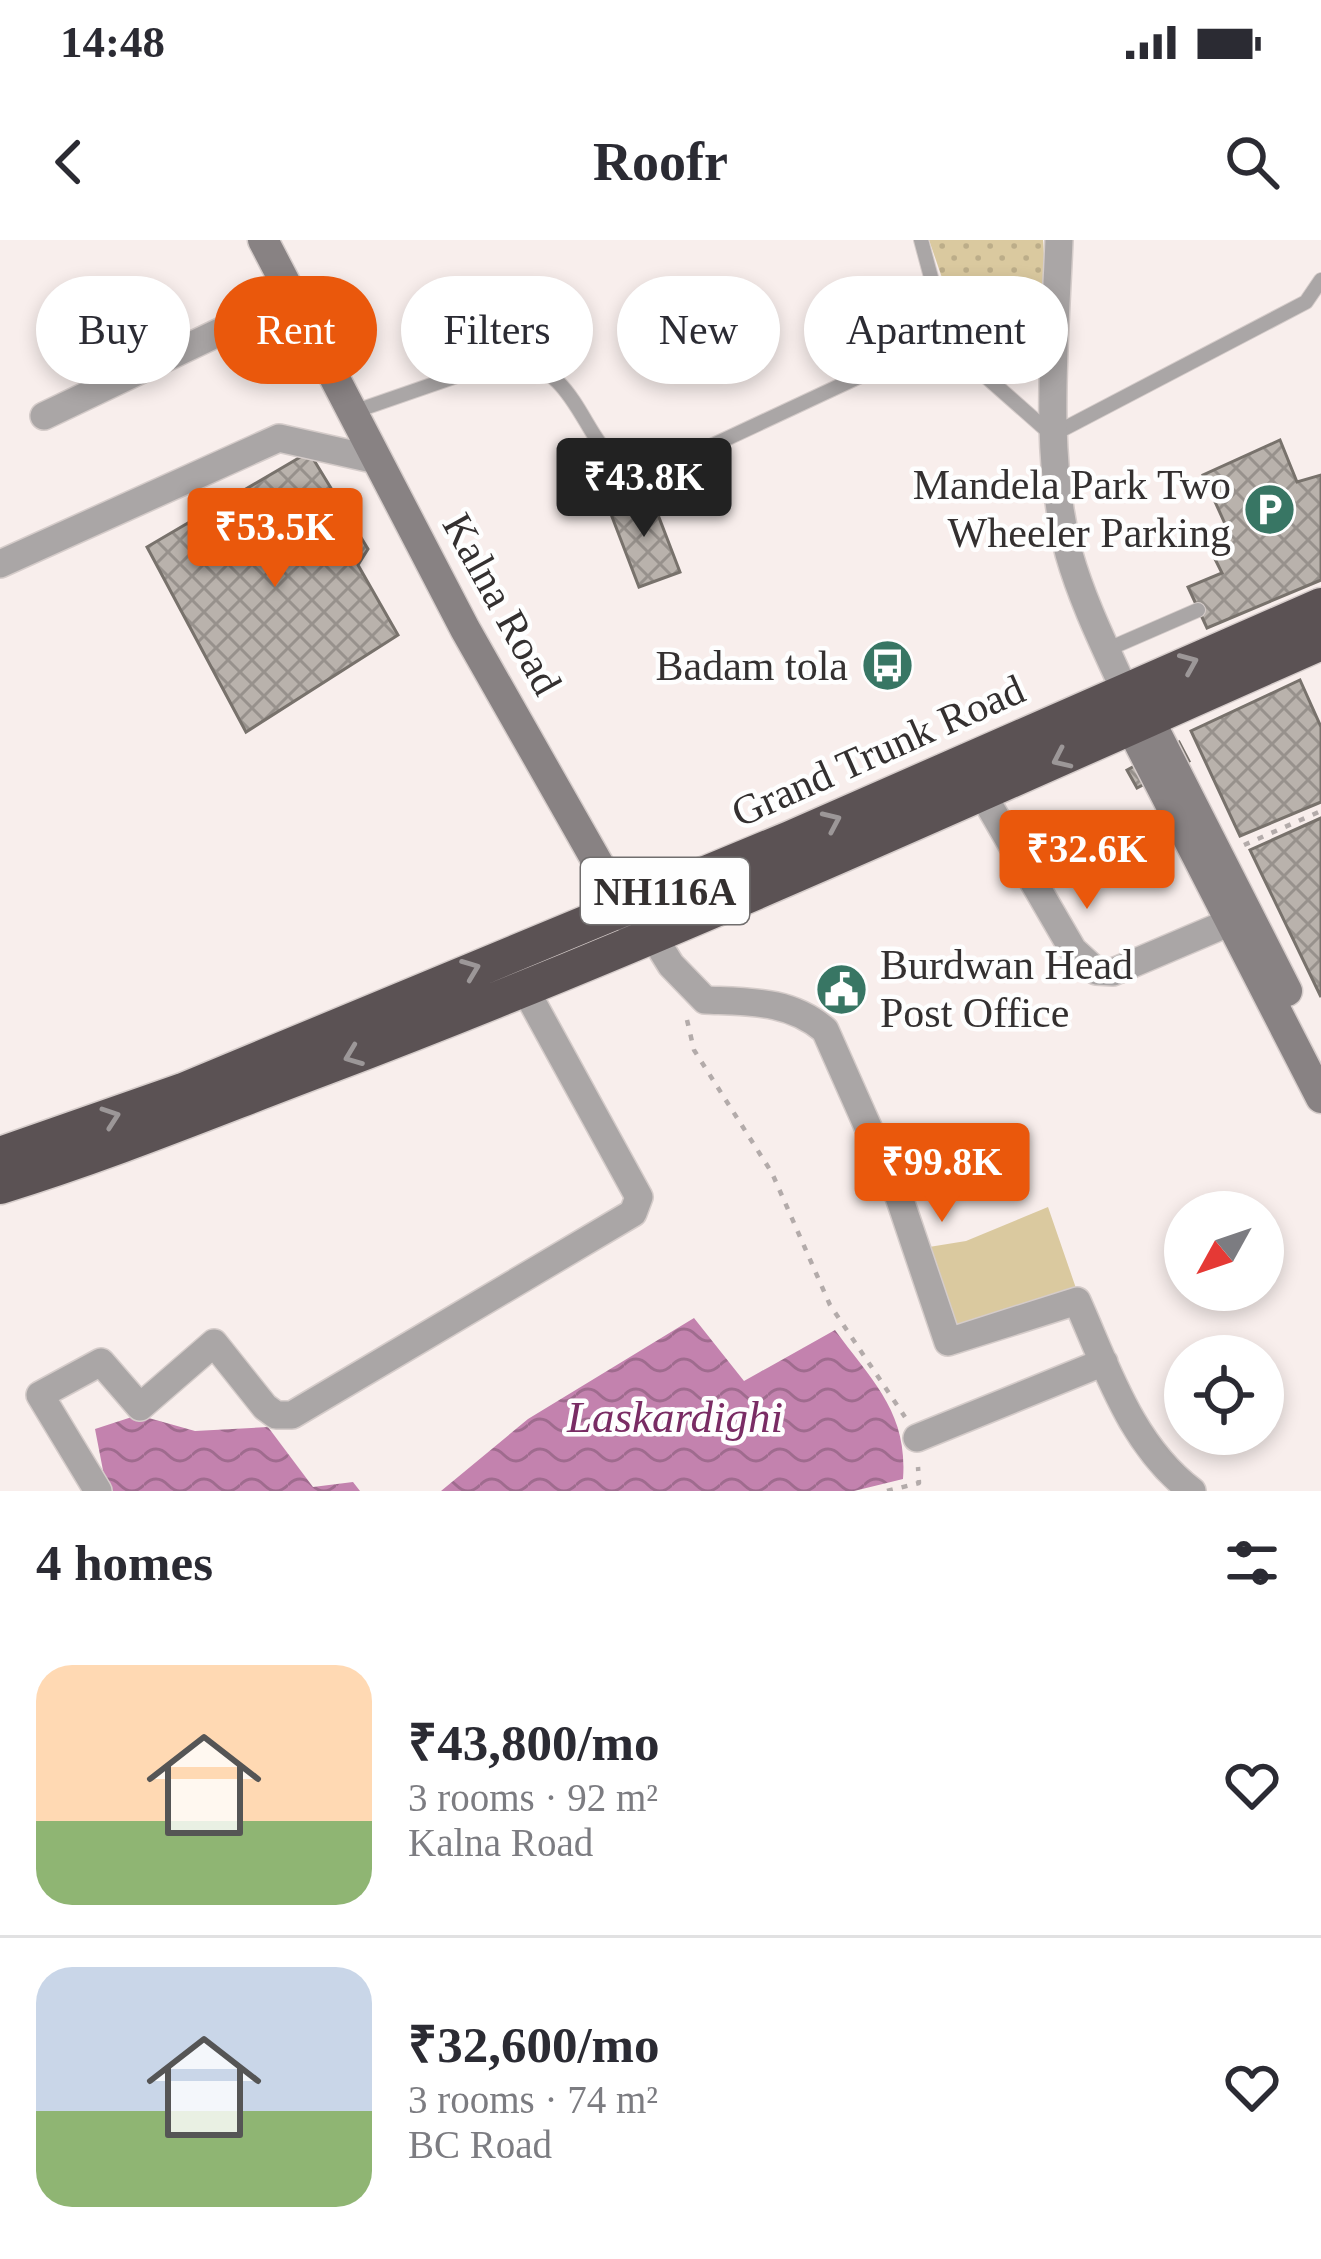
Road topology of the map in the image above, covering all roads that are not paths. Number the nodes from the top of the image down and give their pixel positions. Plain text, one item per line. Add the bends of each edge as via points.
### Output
1 (263, 240) edge
2 (921, 240) edge
3 (1059, 240) edge
4 (281, 276) edge
5 (931, 276) edge
6 (1321, 280) edge
7 (214, 334) edge
8 (338, 384) edge
9 (844, 384) edge
10 (994, 384) edge
11 (353, 412) junction
12 (44, 416) dead end
13 (1052, 435) junction
14 (376, 460) junction
15 (0, 564) edge
16 (1321, 605) edge
17 (1198, 610) dead end
18 (1321, 642) edge
19 (1106, 650) junction
20 (1130, 704) junction
21 (983, 795) junction
22 (1237, 917) junction
23 (639, 928) junction
24 (524, 989) junction
25 (1321, 1054) edge
26 (1321, 1098) edge
27 (0, 1155) edge
28 (0, 1186) edge
29 (1104, 1362) junction
30 (916, 1438) road end
31 (98, 1491) edge
32 (1192, 1491) edge

1 - 4 main road, Kalna Road
2 - 5 lane
3 - 13 street
6 - 13 lane via 1306,302
7 - 12 street
8 - 11 main road, Kalna Road
9 - 11 lane via 651,474 629,473 612,461 556,374 533,361 509,358
10 - 13 lane
11 - 14 main road, Kalna Road
13 - 19 street via 1070,558
14 - 15 street via 279,438
14 - 23 main road, Kalna Road
20 -> 16 highway, Grand Trunk Road / NH116A
17 - 19 lane
18 - 20 highway, Grand Trunk Road / NH116A
19 - 20 street
20 -> 21 highway, Grand Trunk Road / NH116A
20 - 22 main road
20 - 22 main road via 1220,856
23 -> 20 highway, Grand Trunk Road / NH116A
21 - 22 street via 1073,950 1096,971 1113,972
21 - 23 highway, Grand Trunk Road / NH116A
22 - 25 main road
22 - 26 main road
23 - 24 highway, Grand Trunk Road / NH116A
27 -> 23 highway, Grand Trunk Road / NH116A
23 - 29 street via 705,1000 777,1004 825,1030 898,1196 948,1342 1077,1301
24 -> 28 highway, Grand Trunk Road / NH116A via 188,1124
24 - 31 street via 639,1197 633,1213 292,1415 265,1407 214,1343 140,1408 101,1362 40,1395
29 - 30 street
29 - 32 street via 1142,1438

